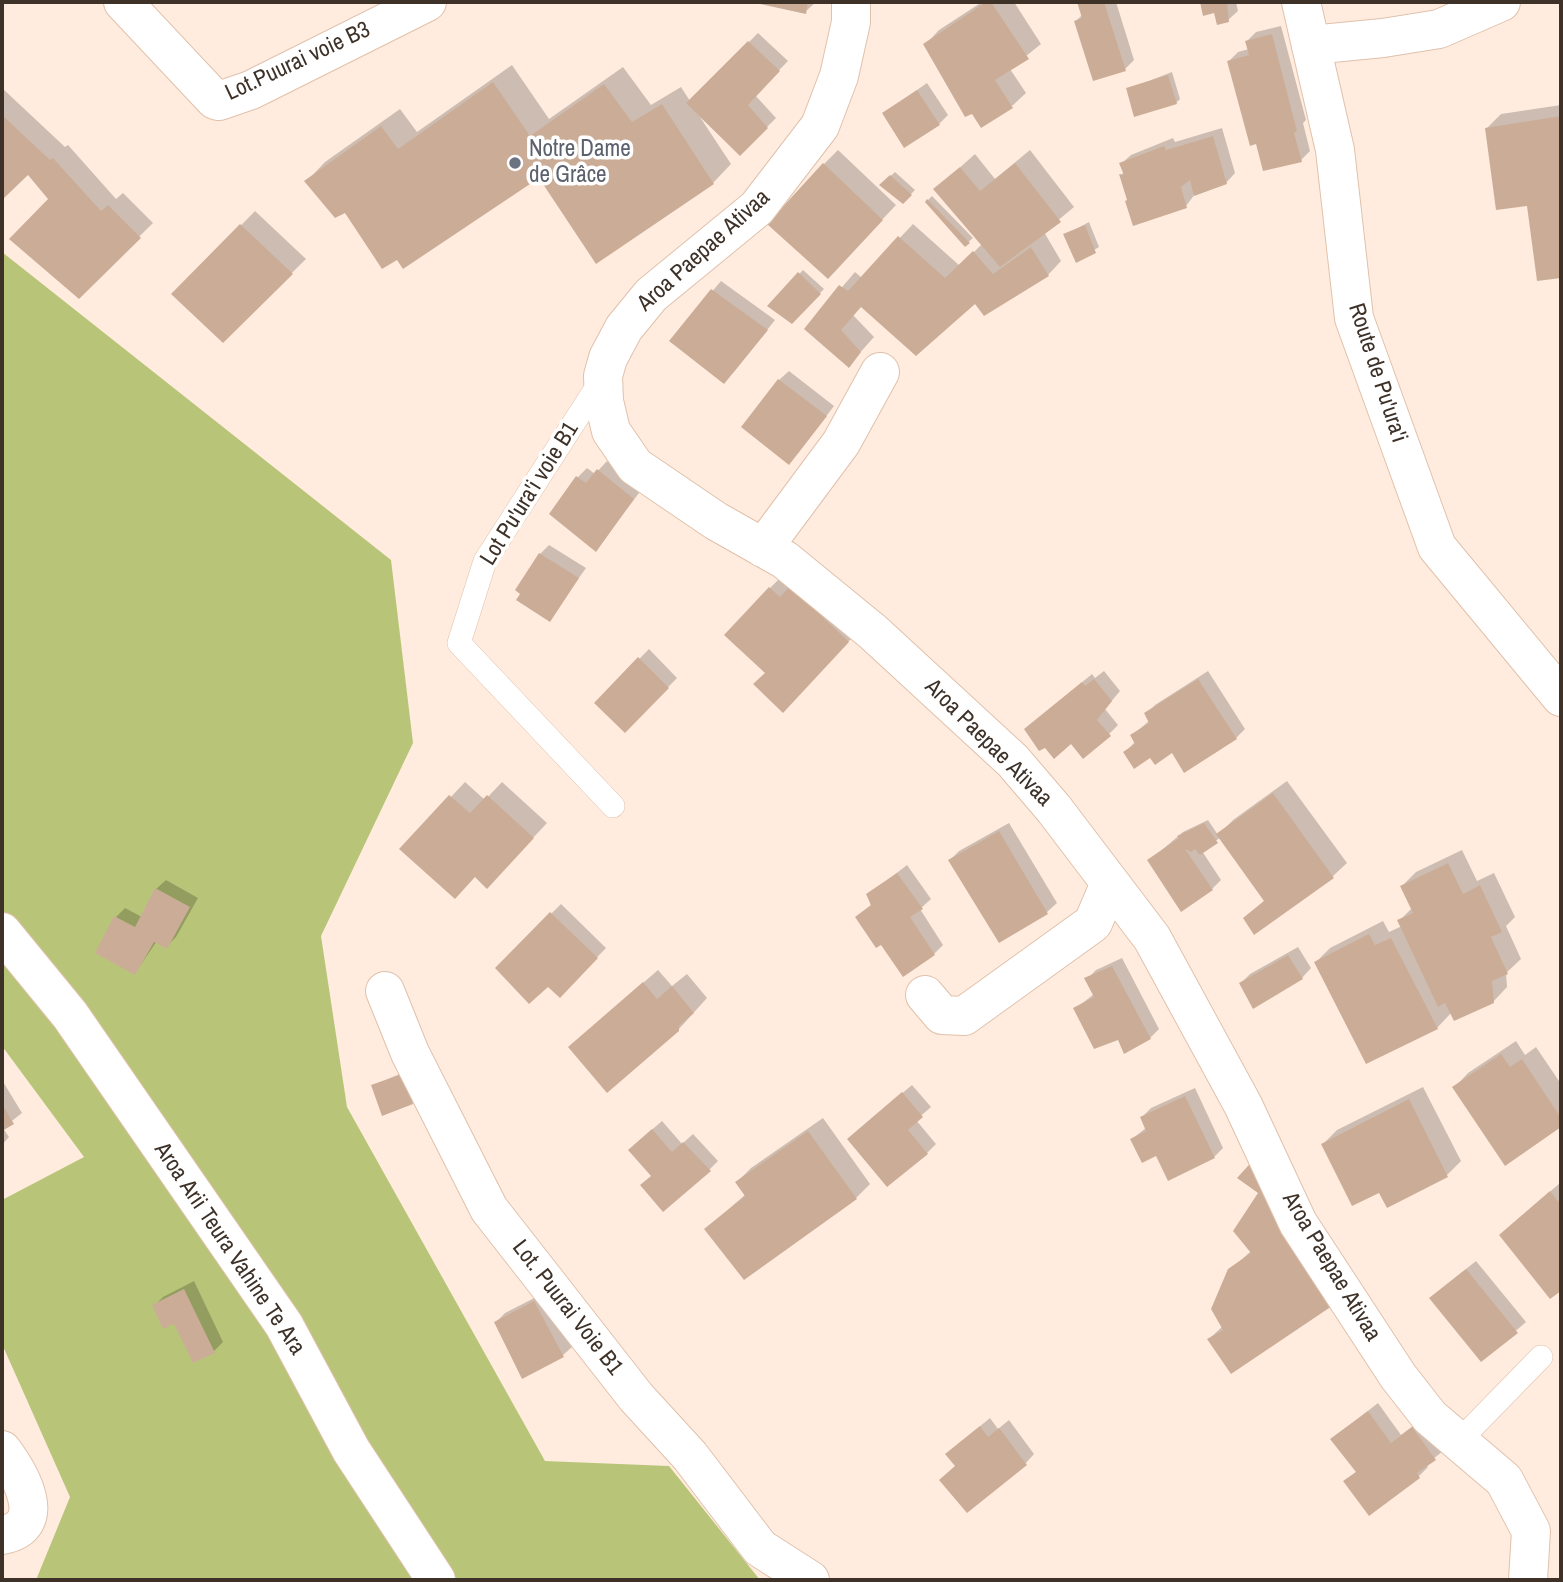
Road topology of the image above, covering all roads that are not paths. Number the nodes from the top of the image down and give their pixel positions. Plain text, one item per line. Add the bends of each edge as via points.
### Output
1 (123, 2) edge
2 (427, 2) edge
3 (851, 2) edge
4 (1301, 2) edge
5 (1501, 2) edge
6 (1311, 45) junction
7 (880, 372) dead end
8 (603, 376) junction
9 (763, 548) junction
10 (1561, 697) edge
11 (613, 806) dead end
12 (1110, 883) junction
13 (2, 932) edge
14 (385, 991) dead end
15 (925, 995) dead end
16 (1541, 1357) dead end
17 (1459, 1441) junction
18 (2, 1450) edge
19 (2, 1535) edge
20 (436, 1580) edge
21 (810, 1580) edge
22 (1528, 1580) edge

1 - 2 street, Lot.Puurai voie B3 via 219,101 251,90
3 - 8 street, Aroa Paepae Ativaa via 839,76 820,126 757,208 650,295 624,328
4 - 6 street, Route de Pu'ura'i
5 - 6 street via 1439,29
6 - 10 street, Route de Pu'ura'i via 1335,150 1354,318 1437,548
7 - 9 street via 841,443
8 - 9 street, Aroa Paepae Ativaa via 611,431 635,466
8 - 11 lane, Lot Pu'ura'i voie B1 via 485,561 459,643
9 - 12 street, Aroa Paepae Ativaa via 785,559 873,632 1013,761
12 - 15 street via 1093,923 964,1016 942,1015
12 - 17 street, Aroa Paepae Ativaa via 1152,938 1184,992 1298,1223 1329,1273 1398,1376 1430,1417
13 - 20 street, Aroa Arii Teura Vahine Te Ara via 71,1015 284,1325 351,1450
14 - 21 street, Lot. Puurai Voie B1 via 410,1053 489,1209 760,1548
16 - 17 lane
17 - 22 street, Aroa Paepae Ativaa via 1504,1480 1531,1531
18 - 19 street via 20,1474 27,1517 19,1529

